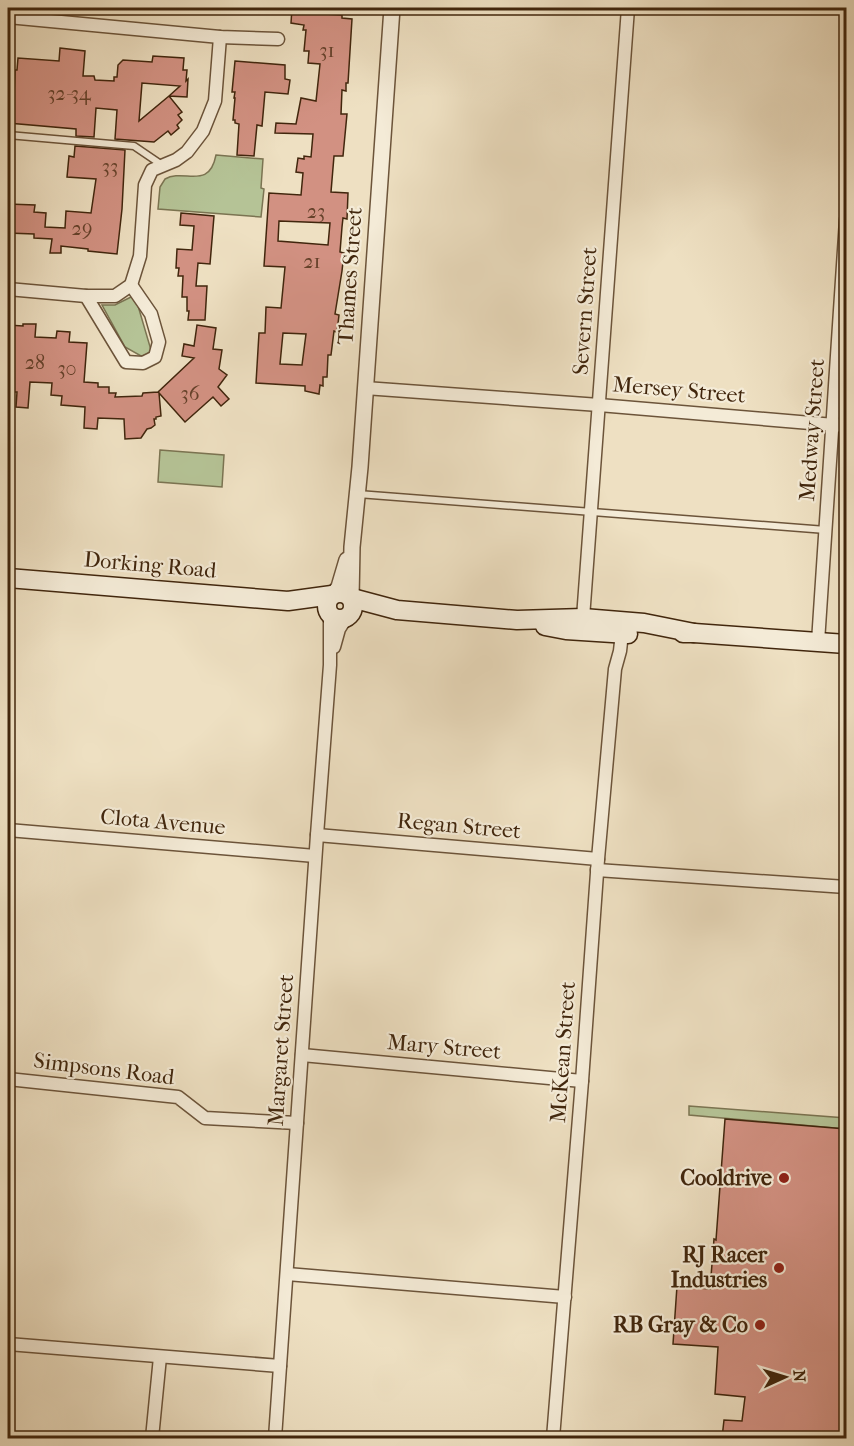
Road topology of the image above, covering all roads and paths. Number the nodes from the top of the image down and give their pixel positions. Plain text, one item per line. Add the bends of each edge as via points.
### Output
1 (392, 8) edge
2 (628, 8) edge
3 (8, 17) edge
4 (220, 37) junction
5 (278, 39) dead end
6 (8, 135) edge
7 (162, 165) junction
8 (846, 220) edge
9 (131, 285) junction
10 (8, 289) edge
11 (86, 296) junction
12 (364, 388) junction
13 (599, 405) junction
14 (833, 424) junction
15 (846, 426) edge
16 (358, 494) junction
17 (591, 512) junction
18 (826, 530) junction
19 (8, 578) edge
20 (340, 606) junction
21 (583, 618) junction
22 (517, 620) junction
23 (617, 633) junction
24 (694, 633) junction
25 (818, 642) junction
26 (846, 644) edge
27 (8, 830) edge
28 (316, 835) junction
29 (315, 856) junction
30 (598, 864) junction
31 (846, 887) edge
32 (302, 1055) junction
33 (8, 1079) edge
34 (582, 1081) junction
35 (297, 1123) junction
36 (287, 1274) junction
37 (565, 1297) junction
38 (8, 1344) edge
39 (160, 1357) junction
40 (280, 1366) junction
41 (152, 1438) edge
42 (275, 1438) edge
43 (554, 1438) edge

1 - 12 street, Thames Street
2 - 13 street, Severn Street
3 - 4 street
4 - 5 street
4 - 7 street via 215,101 203,131 187,153
6 - 7 lane via 134,146
7 - 9 street via 152,170 145,185 140,256
8 - 14 street, Medway Street
9 - 11 street via 115,296
9 - 11 street via 151,314 159,342 155,357 143,363 126,362
10 - 11 street
12 - 13 street, Mersey Street
12 - 16 street, Thames Street
13 - 14 street, Mersey Street
13 - 17 street, Severn Street
14 - 15 street, Mersey Street
14 - 18 street, Medway Street
16 - 17 lane
16 - 20 street, Thames Street via 352,547 339,586
17 - 18 lane
17 - 21 street, Severn Street
18 - 25 street, Medway Street
19 - 20 main road, Dorking Road
20 - 22 main road, Dorking Road
20 - 28 street, Margaret Street via 340,626 330,665
21 - 22 main road, Dorking Road
21 - 24 main road, Dorking Road via 644,623
22 - 23 main road, Dorking Road via 566,630
23 - 24 main road, Dorking Road
23 - 30 street, McKean Street via 620,651 615,669
24 - 25 main road, Dorking Road
25 - 26 main road, Dorking Road
27 - 29 street, Clota Avenue
28 - 29 street, Margaret Street
28 - 30 street, Regan Street
29 - 32 street, Margaret Street
30 - 31 street, Regan Street
30 - 34 street, McKean Street
32 - 34 street, Mary Street
32 - 35 street, Margaret Street
33 - 35 street, Simpsons Road via 178,1097 205,1118
34 - 37 street, McKean Street
35 - 36 street, Margaret Street
36 - 37 street
36 - 40 street, Margaret Street
37 - 43 street, McKean Street
38 - 39 street
39 - 40 street
39 - 41 street
40 - 42 street, Margaret Street

